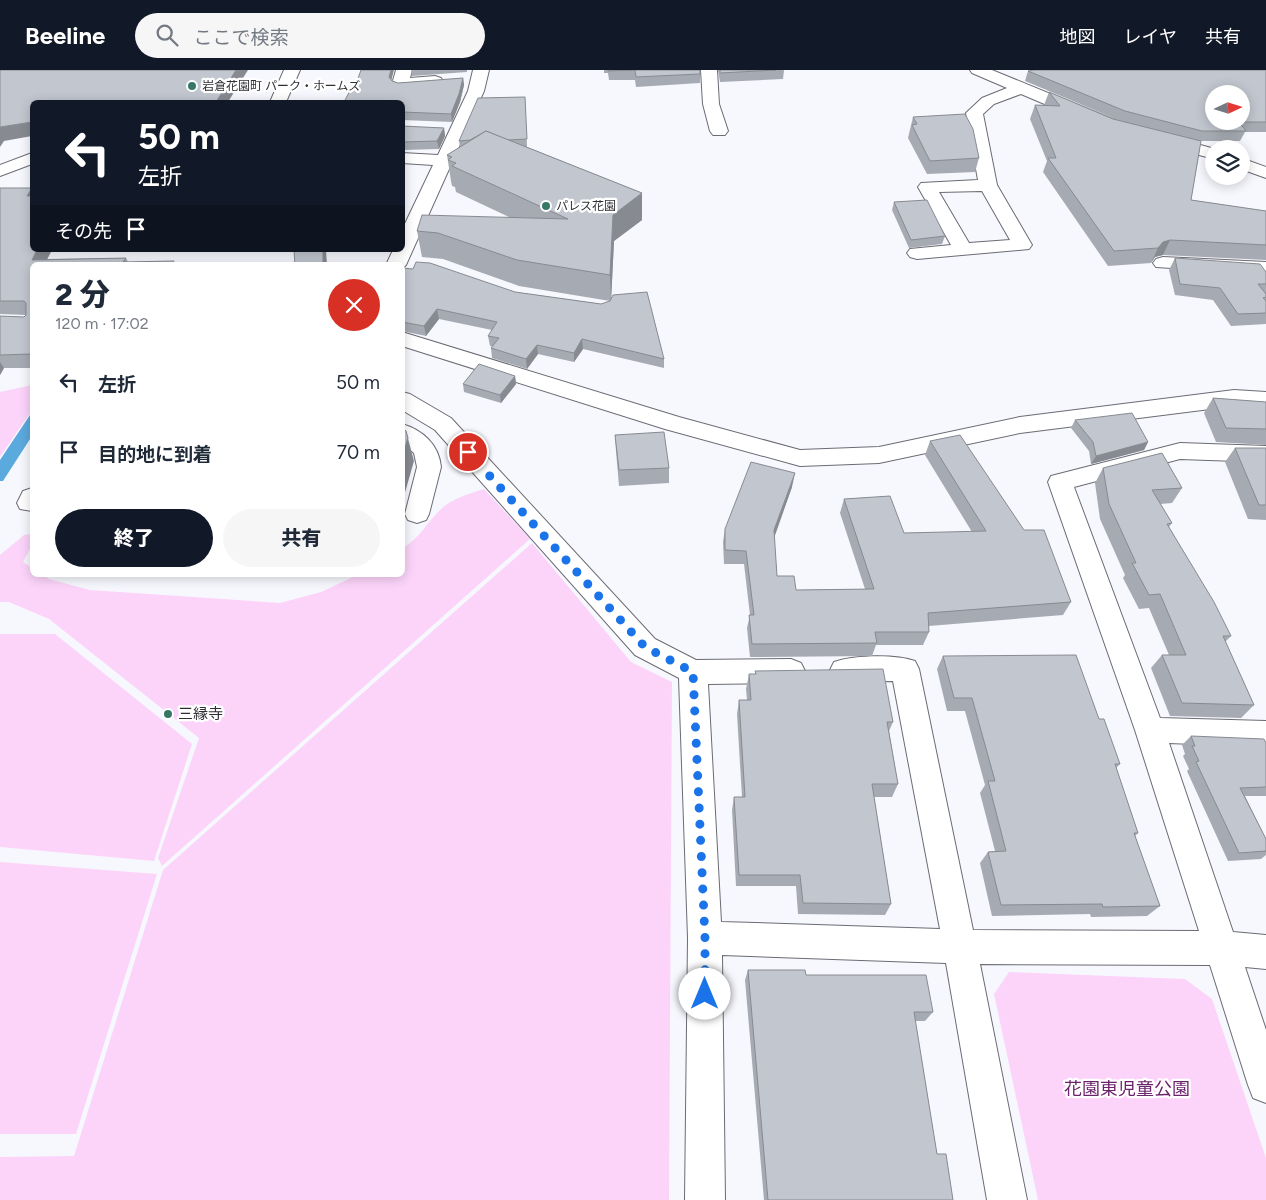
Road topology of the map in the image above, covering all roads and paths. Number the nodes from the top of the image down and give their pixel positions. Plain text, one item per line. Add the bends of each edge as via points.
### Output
1 (292, 70) edge
2 (404, 70) edge
3 (709, 70) edge
4 (978, 70) edge
5 (480, 74) edge
6 (1023, 81) junction
7 (279, 100) edge
8 (1097, 120) edge
9 (440, 128) edge
10 (459, 129) junction
11 (720, 131) dead end
12 (1147, 136) edge
13 (1205, 152) edge
14 (405, 158) edge
15 (30, 159) edge
16 (444, 161) junction
17 (1250, 167) edge
18 (0, 172) edge
19 (1266, 173) edge
20 (988, 185) junction
21 (963, 249) junction
22 (917, 253) dead end
23 (404, 262) edge
24 (1163, 264) dead end
25 (1266, 268) edge
26 (405, 340) edge
27 (1266, 400) edge
28 (405, 402) edge
29 (405, 434) edge
30 (1266, 454) edge
31 (417, 514) dead end
32 (693, 672) junction
33 (1150, 730) junction
34 (1266, 734) edge
35 (705, 938) junction
36 (960, 948) junction
37 (1221, 948) junction
38 (1266, 952) edge
39 (1266, 1085) edge
40 (705, 1200) edge
41 (1007, 1200) edge

1 - 7 street
2 - 5 street via 400,84 454,80
3 - 11 street via 711,104
4 - 6 street via 1001,80
5 - 10 street via 476,92
6 - 8 street
6 - 20 street via 974,113
9 - 10 street
10 - 16 street
12 - 13 street
14 - 16 street
15 - 18 street
16 - 23 street
17 - 19 street
20 - 21 street via 1022,245
20 - 21 street via 927,187
21 - 22 street
24 - 25 street
26 - 27 street via 673,423 800,458 879,455 1020,425 1234,398
28 - 32 street via 443,424 645,647
29 - 31 street via 424,446 429,460
30 - 33 street via 1180,451 1060,482
32 - 35 street
32 - 36 street via 905,669
33 - 34 street
33 - 37 street
35 - 36 street
35 - 40 street
36 - 37 street
36 - 41 street
37 - 38 street
37 - 39 street

